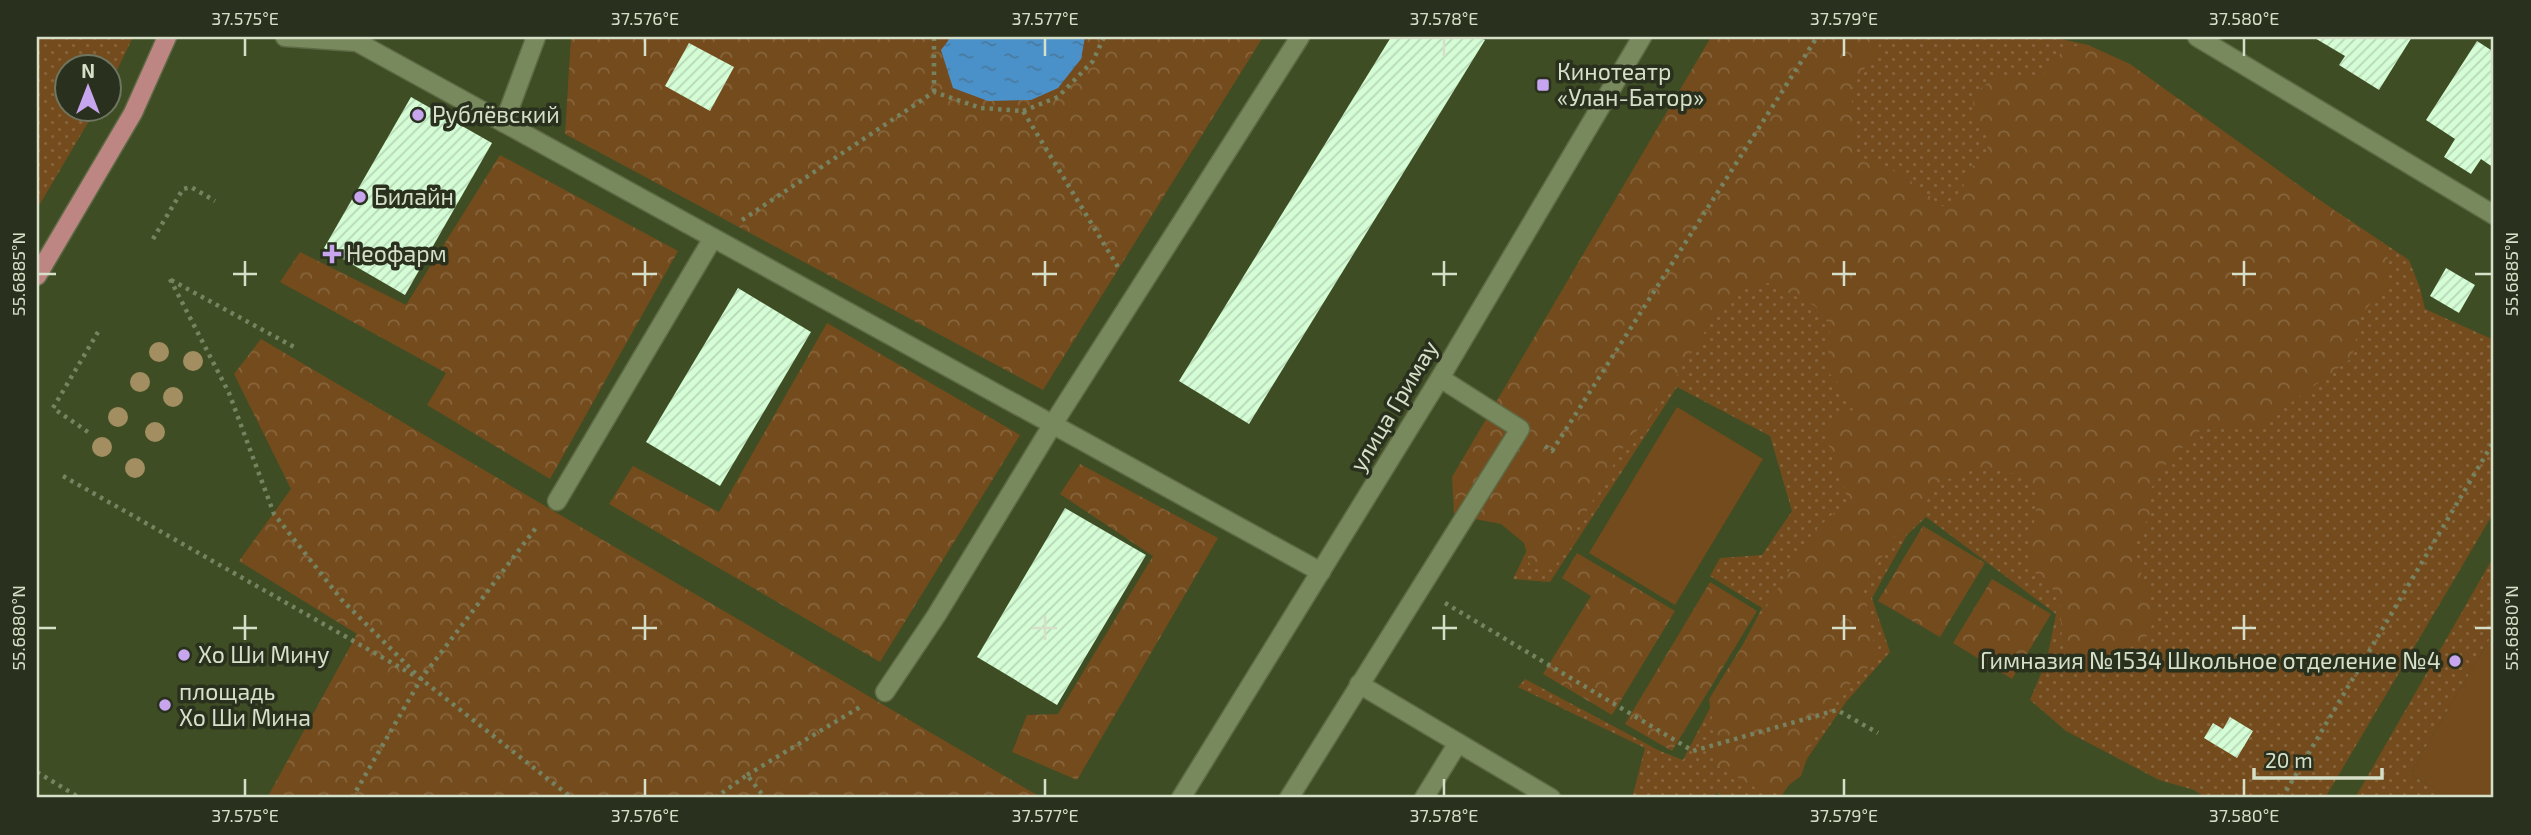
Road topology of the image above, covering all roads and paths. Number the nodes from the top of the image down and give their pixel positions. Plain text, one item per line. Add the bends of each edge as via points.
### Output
1 (167, 37) edge
2 (285, 37) edge
3 (536, 37) edge
4 (934, 37) edge
5 (1104, 37) edge
6 (1300, 37) edge
7 (1643, 37) edge
8 (1817, 37) edge
9 (2197, 37) edge
10 (934, 92) junction
11 (1023, 111) junction
12 (504, 123) junction
13 (215, 201) dead end
14 (2494, 215) edge
15 (713, 238) junction
16 (153, 239) dead end
17 (37, 276) edge
18 (1135, 295) junction
19 (98, 332) dead end
20 (295, 347) dead end
21 (1440, 378) junction
22 (1053, 424) junction
23 (1520, 429) junction
24 (88, 432) dead end
25 (2494, 440) edge
26 (63, 476) dead end
27 (557, 501) joint
28 (1321, 572) junction
29 (1420, 588) junction
30 (421, 679) junction
31 (1359, 684) junction
32 (885, 692) joint
33 (1878, 733) dead end
34 (1458, 743) junction
35 (37, 772) edge
36 (747, 775) junction
37 (80, 798) edge
38 (352, 798) edge
39 (572, 798) edge
40 (715, 798) edge
41 (765, 798) edge
42 (1181, 798) edge
43 (1289, 798) edge
44 (1424, 798) edge
45 (1551, 798) edge
46 (2282, 798) edge

1 - 17 main road via 133,113
2 - 12 street via 357,41
3 - 12 street
4 - 10 path
5 - 11 path via 1093,61 1058,97
6 - 18 street
7 - 21 street, улица Гримау
8 - 23 path via 1552,451
9 - 14 street
10 - 11 path via 981,108
10 - 15 path
11 - 18 path
12 - 15 street
13 - 16 path via 191,187 183,190
15 - 22 street
15 - 27 street
18 - 22 street
19 - 24 path via 52,408
20 - 30 path via 170,279 229,393 274,514 341,598
21 - 23 street
21 - 28 street, улица Гримау
22 - 28 street
22 - 32 street
23 - 29 street
25 - 46 path
26 - 30 path
27 - 30 path
28 - 42 street, улица Гримау
29 - 31 street
29 - 33 path via 1693,751 1837,710
30 - 38 path
30 - 39 path
31 - 34 street
31 - 43 street
32 - 36 path
34 - 44 street
34 - 45 street
35 - 37 path
36 - 40 path
36 - 41 path

